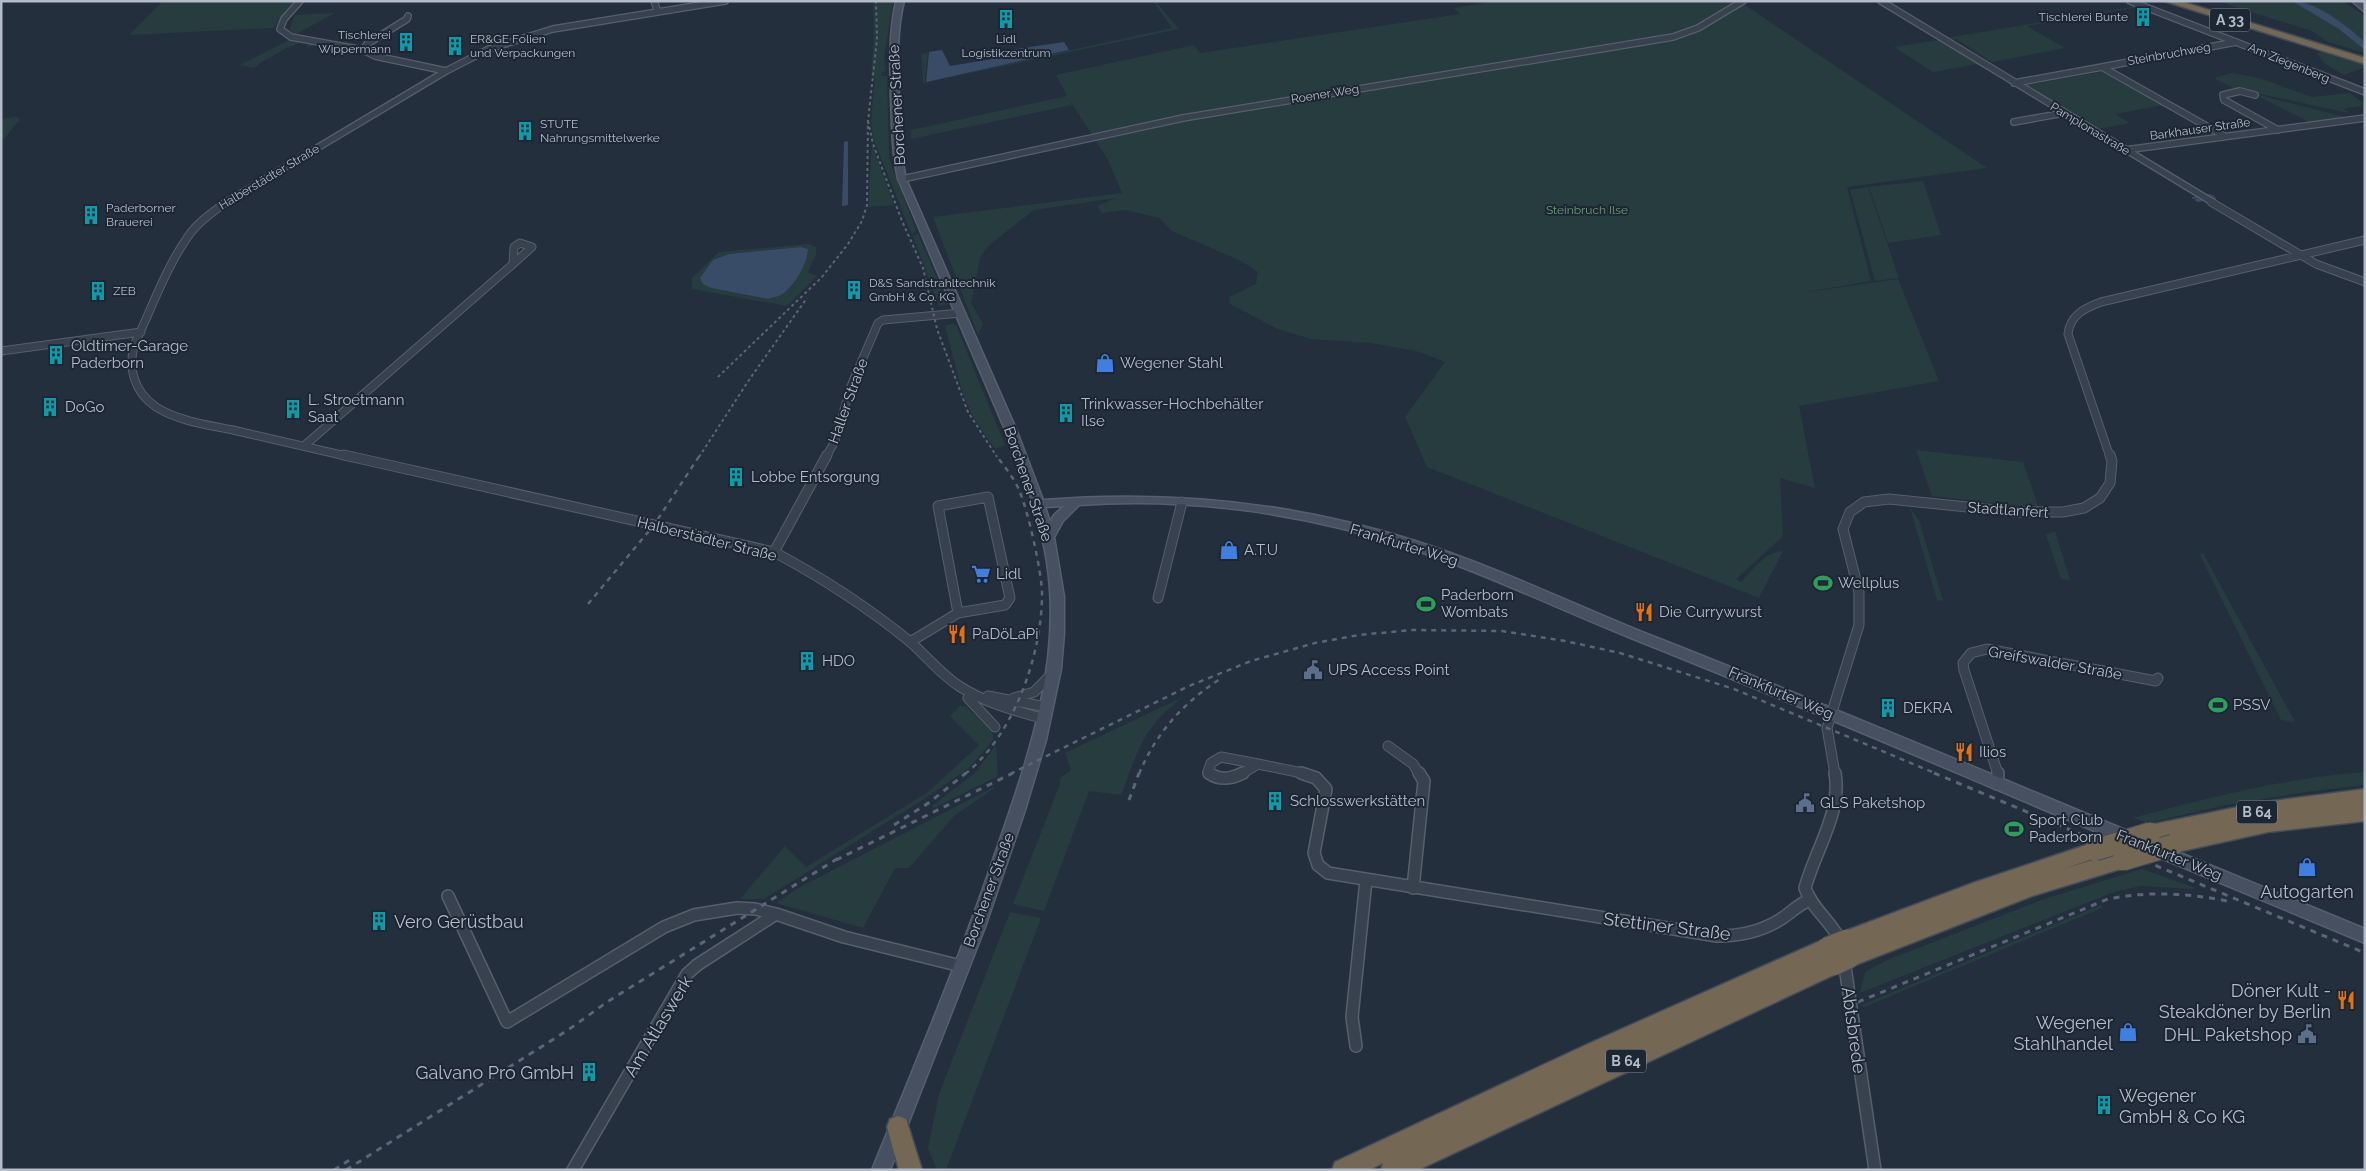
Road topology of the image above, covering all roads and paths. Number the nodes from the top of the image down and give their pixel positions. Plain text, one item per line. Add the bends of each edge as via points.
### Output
1 (300, 1) edge
2 (654, 1) edge
3 (725, 1) edge
4 (900, 1) edge
5 (1742, 1) edge
6 (1881, 1) edge
7 (2130, 1) edge
8 (2169, 1) edge
9 (2179, 1) edge
10 (2355, 1) edge
11 (2365, 10) edge
12 (658, 12) junction
13 (408, 16) dead end
14 (2294, 38) junction
15 (2236, 42) junction
16 (363, 50) junction
17 (2365, 59) edge
18 (2102, 67) junction
19 (446, 71) junction
20 (2014, 83) junction
21 (2365, 92) edge
22 (2255, 95) dead end
23 (2064, 113) junction
24 (2365, 118) edge
25 (2014, 122) dead end
26 (2278, 130) junction
27 (2224, 136) junction
28 (2125, 150) junction
29 (902, 179) junction
30 (2365, 240) edge
31 (2300, 255) junction
32 (513, 264) dead end
33 (2365, 282) edge
34 (962, 313) junction
35 (141, 332) junction
36 (1, 351) edge
37 (304, 446) junction
38 (1089, 500) junction
39 (1182, 502) junction
40 (1073, 505) junction
41 (1039, 507) junction
42 (1048, 537) junction
43 (774, 552) junction
44 (1158, 598) dead end
45 (958, 613) junction
46 (910, 642) junction
47 (1053, 672) junction
48 (2158, 678) dead end
49 (974, 694) junction
50 (1011, 699) junction
51 (1046, 713) junction
52 (1830, 714) junction
53 (996, 727) dead end
54 (1388, 746) dead end
55 (1258, 764) dead end
56 (1997, 784) junction
57 (2365, 797) edge
58 (2365, 812) edge
59 (1366, 880) junction
60 (1414, 888) junction
61 (448, 896) dead end
62 (1810, 900) junction
63 (776, 914) junction
64 (2365, 936) edge
65 (1839, 953) junction
66 (962, 966) junction
67 (1356, 1046) dead end
68 (898, 1127) junction
69 (573, 1170) edge
70 (881, 1170) edge
71 (910, 1170) edge
72 (1343, 1170) edge
73 (1392, 1170) edge
74 (1875, 1170) edge

1 - 16 street via 284,19 280,29 285,34
2 - 12 street
3 - 12 street, Halberstädter Straße
4 - 29 main road, Borchener Straße via 894,40 897,157
5 - 29 street, Roener Weg via 1698,28 1673,37 1183,118
6 - 20 street, Pamplonastraße
7 - 15 street, Am Ziegenberg
8 - 14 highway, A 33
9 - 14 highway, A 33
10 - 11 main road
12 - 19 street, Halberstädter Straße via 535,34 489,49
13 - 16 street
14 - 17 highway, A 33
15 - 18 street, Steinbruchweg
15 - 21 street, Am Ziegenberg
16 - 19 street via 373,56
18 - 20 street, Steinbruchweg
18 - 27 street, Steinbruchweg
19 - 35 street, Halberstädter Straße via 226,202 208,216 189,235
20 - 23 street, Pamplonastraße
22 - 26 street, Barkhauser Straße via 2240,91 2223,95 2224,100
23 - 25 street
23 - 28 street, Pamplonastraße
24 - 26 street, Barkhauser Straße
26 - 27 street, Barkhauser Straße
27 - 28 street, Barkhauser Straße
28 - 31 street, Pamplonastraße
29 - 34 main road, Borchener Straße
30 - 31 street
31 - 33 street, Pamplonastraße
31 - 52 street, Stadtlanfert via 2101,302 2077,314 2068,334 2113,471 2112,482 2105,492 2086,506 2074,511 2040,514 1884,499 1866,501 1851,510 1844,520 1843,529 1860,592 1859,625
32 - 37 street
34 - 41 main road, Borchener Straße
34 - 43 street, Haller Straße via 878,323 851,386 835,441
35 - 36 street
35 - 37 street, Halberstädter Straße via 133,350 131,370 135,383 156,407 193,422
37 - 43 street, Halberstädter Straße via 435,472
38 - 39 main road, Frankfurter Weg
38 - 40 main road, Frankfurter Weg
38 - 41 main road, Frankfurter Weg
39 - 44 street
39 - 52 main road, Frankfurter Weg via 1271,511 1338,524 1410,544
40 - 41 main road, Frankfurter Weg
40 - 42 main road via 1058,518
41 - 42 main road, Borchener Straße
42 - 47 main road, Borchener Straße via 1058,596
43 - 46 street, Halberstädter Straße via 836,589
45 - 45 street via 938,506 988,497 1010,598 1005,605
45 - 46 street
46 - 49 street, Halberstädter Straße via 947,677
47 - 50 street, Halberstädter Straße via 1034,692
47 - 51 main road, Borchener Straße
48 - 56 street, Greifswalder Straße via 2156,681 1987,649 1971,653 1963,663 1964,670 1998,777
49 - 50 street, Halberstädter Straße
49 - 51 street, Halberstädter Straße via 1014,711
49 - 53 street, Halberstädter Straße via 968,698
50 - 51 street, Halberstädter Straße
51 - 66 main road, Borchener Straße via 1017,812
52 - 56 main road, Frankfurter Weg
52 - 62 street via 1826,736 1835,768 1836,795 1807,881 1806,893
54 - 60 street via 1413,764 1424,781
55 - 59 street, Stettiner Straße via 1316,776 1323,782 1326,789 1314,853 1318,865 1328,873
56 - 64 main road, Frankfurter Weg
57 - 65 highway, B 64, bridge via 2258,811 2150,833 1973,892
58 - 65 highway, B 64, bridge via 2250,828 2173,845 2031,888
59 - 60 street, Stettiner Straße
59 - 67 street via 1352,1017
60 - 62 street, Stettiner Straße via 1718,936 1754,933
61 - 63 street via 507,1022 664,927 694,915 736,908
62 - 74 street, Abtsbrede via 1831,923 1840,940
63 - 66 street via 844,937
63 - 69 street, Am Atlaswerk via 687,974
65 - 72 highway, B 64 via 1587,1056
65 - 73 highway, B 64
66 - 68 main road, Borchener Straße
68 - 70 main road, Borchener Straße
68 - 71 highway

